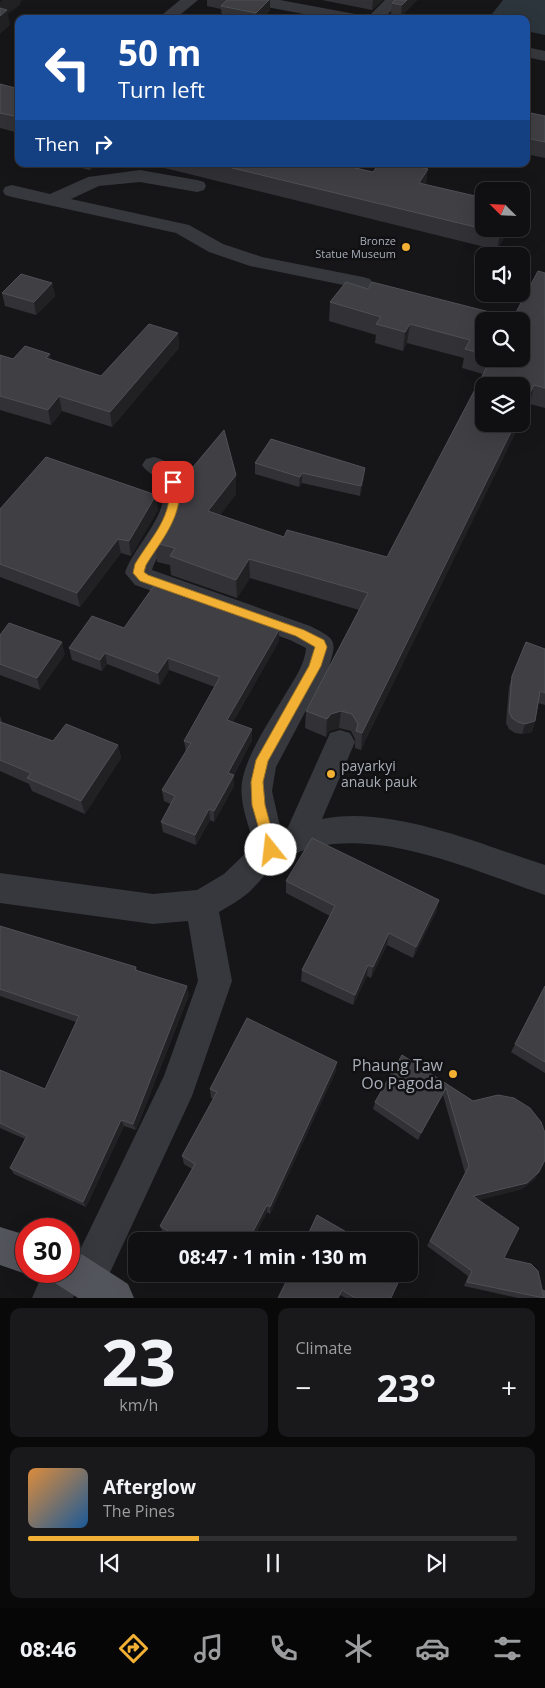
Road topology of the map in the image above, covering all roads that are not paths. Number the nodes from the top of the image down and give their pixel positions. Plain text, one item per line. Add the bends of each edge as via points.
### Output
1 (190, 0) edge
2 (256, 0) edge
3 (394, 0) edge
4 (295, 3) edge
5 (170, 15) edge
6 (282, 15) edge
7 (340, 15) edge
8 (378, 15) edge
9 (530, 53) edge
10 (545, 56) edge
11 (198, 186) dead end
12 (12, 192) edge
13 (52, 200) junction
14 (363, 283) dead end
15 (154, 465) dead end
16 (340, 742) dead end
17 (299, 837) junction
18 (271, 850) junction
19 (545, 880) edge
20 (0, 888) edge
21 (202, 905) junction
22 (0, 1246) edge
23 (15, 1251) edge
24 (83, 1280) edge
25 (52, 1298) edge

1 - 5 street
2 - 4 street
3 - 8 street
4 - 6 street
4 - 7 street
9 - 10 street
11 - 13 street via 140,176 95,181
12 - 13 street
13 - 14 street via 182,229 216,248 257,262
15 - 18 street via 173,482 174,506 138,573 144,578 320,643 315,666 262,760 257,782 258,805
16 - 17 street
17 - 18 street
17 - 19 street via 335,830 370,830 414,837
18 - 21 street via 235,884
20 - 21 street via 153,909
21 - 24 street via 216,981 179,1083
22 - 23 main road
24 - 25 street

